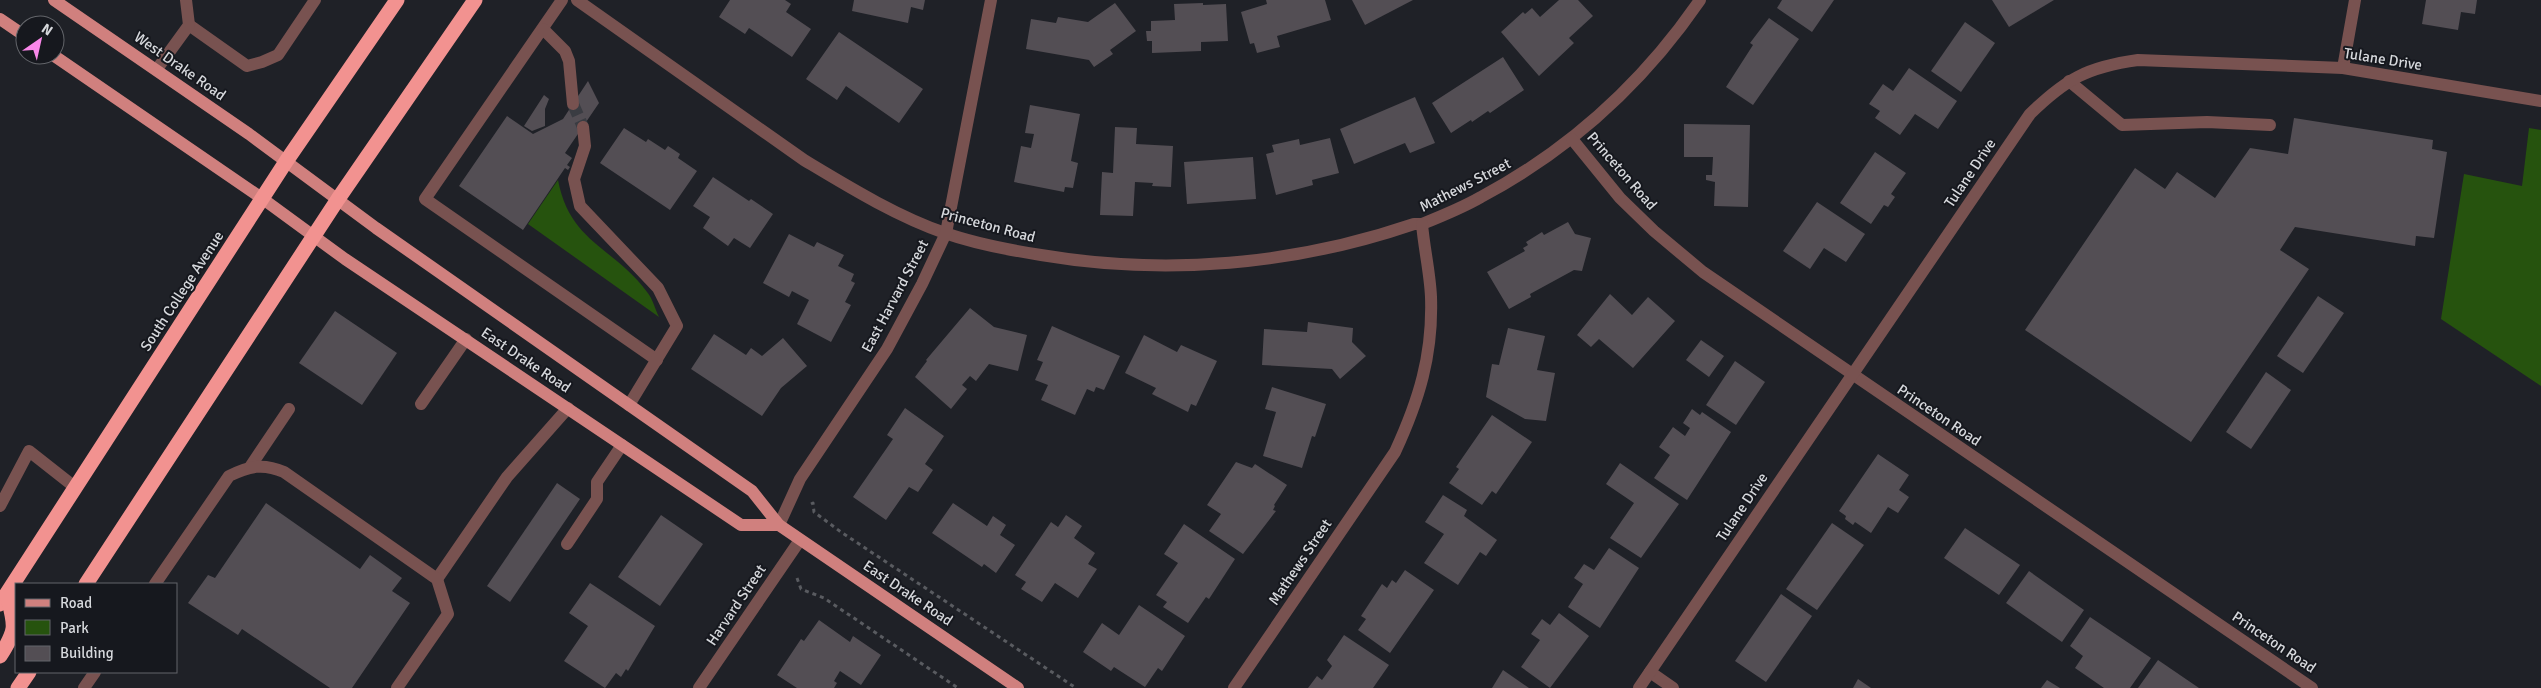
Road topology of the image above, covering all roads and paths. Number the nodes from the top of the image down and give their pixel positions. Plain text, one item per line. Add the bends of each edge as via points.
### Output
1 (54, 0) edge
2 (186, 0) edge
3 (315, 0) edge
4 (397, 0) edge
5 (474, 0) edge
6 (562, 0) edge
7 (577, 0) edge
8 (991, 0) edge
9 (1700, 0) edge
10 (2355, 0) edge
11 (0, 19) edge
12 (189, 24) junction
13 (15, 29) edge
14 (543, 29) junction
15 (65, 64) edge
16 (157, 68) junction
17 (2343, 68) junction
18 (2069, 81) junction
19 (2541, 101) edge
20 (573, 104) tunnel mouth
21 (2270, 125) dead end
22 (583, 127) tunnel mouth
23 (1572, 139) junction
24 (286, 160) junction
25 (263, 199) junction
26 (338, 199) junction
27 (1422, 224) junction
28 (946, 234) junction
29 (314, 237) junction
30 (466, 339) junction
31 (657, 360) junction
32 (1852, 376) junction
33 (422, 404) dead end
34 (629, 405) junction
35 (568, 408) junction
36 (289, 409) dead end
37 (622, 445) junction
38 (250, 467) junction
39 (76, 488) junction
40 (813, 503) dead end
41 (0, 506) edge
42 (779, 525) junction
43 (800, 540) junction
44 (567, 544) dead end
45 (437, 579) junction
46 (87, 583) edge
47 (156, 583) edge
48 (801, 589) dead end
49 (3, 599) edge
50 (0, 656) edge
51 (1650, 672) junction
52 (28, 673) edge
53 (94, 673) edge
54 (18, 688) edge
55 (84, 688) edge
56 (398, 688) edge
57 (698, 688) edge
58 (958, 688) edge
59 (1018, 688) edge
60 (1076, 688) edge
61 (1234, 688) edge
62 (1639, 688) edge
63 (1673, 688) edge
64 (2312, 688) edge

1 - 16 main road, West Drake Road
2 - 12 street
3 - 12 street via 278,55 247,66
4 - 24 highway, South College Avenue
5 - 26 highway
6 - 14 street
7 - 28 street, Princeton Road via 804,160 842,183
8 - 28 street, East Harvard Street
9 - 23 street, Mathews Street via 1653,62
10 - 17 street
11 - 13 main road
12 - 16 street
14 - 20 street via 565,51 569,61
14 - 31 street via 425,199
15 - 25 main road
16 - 24 main road, West Drake Road
17 - 18 street, Tulane Drive via 2138,60 2108,64
17 - 19 street, Tulane Drive
18 - 21 street via 2122,126 2207,122
18 - 32 street, Tulane Drive via 2030,114
22 - 31 street via 585,146 574,179 580,206 658,288 676,326
23 - 27 street, Mathews Street via 1526,172 1480,198
23 - 32 street, Princeton Road via 1620,198 1668,243 1703,272
24 - 25 highway, South College Avenue
24 - 26 main road, East Drake Road
25 - 29 main road, East Drake Road
25 - 39 highway, South College Avenue
26 - 29 highway
26 - 34 main road, East Drake Road
27 - 28 street, Princeton Road via 1274,259 1209,265 1131,266 1079,262 1014,251
27 - 61 street, Mathews Street via 1431,295 1430,338 1424,381 1413,413 1394,452
28 - 42 street, East Harvard Street via 887,349 800,479
29 - 30 main road, East Drake Road
29 - 46 highway
30 - 33 street
30 - 35 main road, East Drake Road
31 - 34 street
32 - 51 street, Tulane Drive
32 - 64 street, Princeton Road
34 - 42 main road, East Drake Road via 752,491
35 - 37 main road, East Drake Road
35 - 45 street via 508,477
36 - 38 street
37 - 42 main road, East Drake Road via 741,524
37 - 44 street via 598,482 597,499
38 - 45 street via 271,466 284,472
38 - 47 street via 229,476
39 - 41 street via 29,451
39 - 49 highway, South College Avenue
40 - 60 path via 814,512 841,532
42 - 43 main road, East Drake Road
43 - 57 street, Harvard Street
43 - 59 main road, East Drake Road
45 - 56 street via 448,614
48 - 58 path via 824,598
49 - 50 highway via 15,627
51 - 62 street, Tulane Drive
51 - 63 street
52 - 54 highway
53 - 55 street

